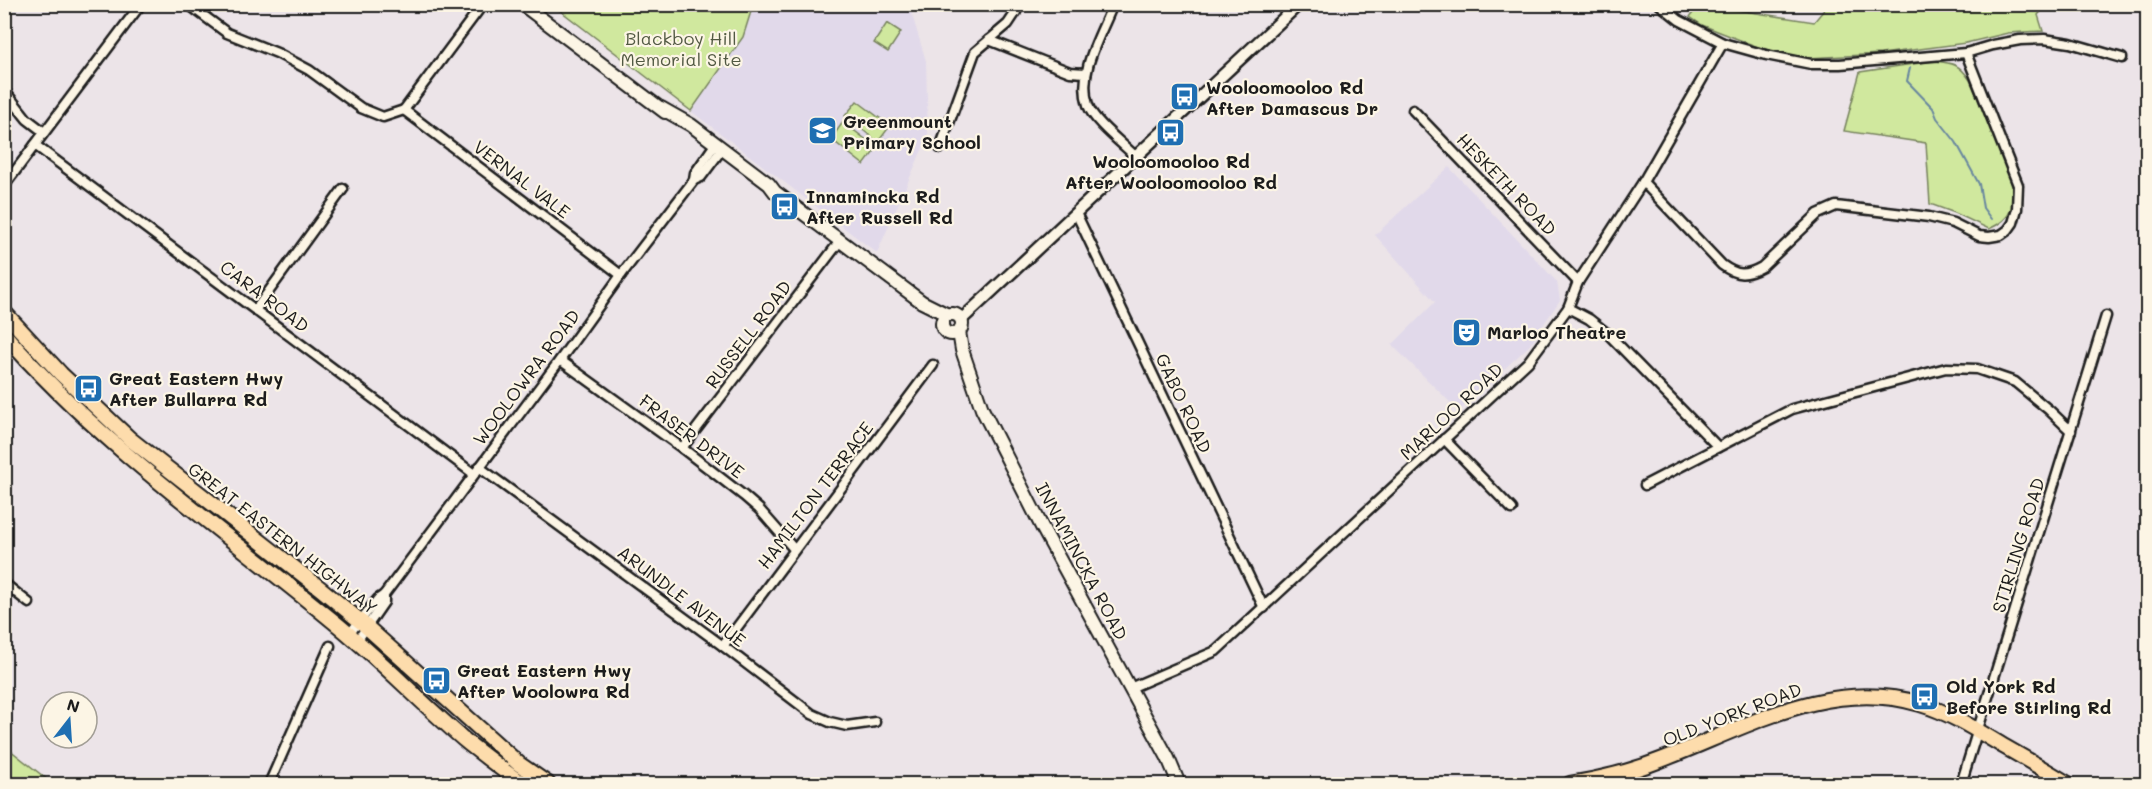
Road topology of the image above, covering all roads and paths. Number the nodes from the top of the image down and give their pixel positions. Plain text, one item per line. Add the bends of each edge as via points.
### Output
1 (141, 4) edge
2 (188, 4) edge
3 (483, 4) edge
4 (522, 4) edge
5 (1018, 4) edge
6 (1113, 4) edge
7 (1299, 4) edge
8 (1659, 4) edge
9 (989, 40) junction
10 (1723, 43) junction
11 (1966, 53) junction
12 (2122, 58) dead end
13 (1085, 74) junction
14 (4, 90) edge
15 (404, 110) junction
16 (1413, 110) dead end
17 (44, 132) junction
18 (35, 145) junction
19 (940, 148) dead end
20 (717, 149) junction
21 (1135, 156) junction
22 (1643, 182) junction
23 (4, 186) edge
24 (343, 189) dead end
25 (1076, 213) junction
26 (840, 240) junction
27 (621, 275) junction
28 (1578, 282) junction
29 (1568, 308) junction
30 (256, 309) junction
31 (4, 312) edge
32 (2106, 316) dead end
33 (953, 323) junction
34 (4, 334) edge
35 (560, 360) junction
36 (933, 366) dead end
37 (2071, 431) junction
38 (1444, 439) junction
39 (1718, 447) junction
40 (682, 448) junction
41 (477, 470) junction
42 (1645, 485) dead end
43 (1512, 509) dead end
44 (794, 549) junction
45 (4, 583) edge
46 (29, 603) dead end
47 (1264, 608) junction
48 (363, 624) junction
49 (353, 637) junction
50 (330, 646) dead end
51 (723, 646) junction
52 (1130, 688) junction
53 (875, 722) dead end
54 (1978, 731) junction
55 (269, 784) edge
56 (522, 784) edge
57 (548, 784) edge
58 (1179, 784) edge
59 (1570, 784) edge
60 (1960, 784) edge
61 (2068, 784) edge

1 - 17 street
2 - 15 street via 227,33 309,70 361,108 383,117
3 - 15 street
4 - 20 main road, INNAMINCKA ROAD via 661,108 691,125
5 - 9 street via 1008,24
6 - 13 street
7 - 21 street
8 - 10 street via 1679,20
9 - 13 street via 1070,72
9 - 19 street via 975,52
10 - 11 street via 1810,64
10 - 22 street, MARLOO ROAD
11 - 12 street via 2019,40 2044,39 2070,42
11 - 22 street via 2018,184 2013,223 2001,235 1979,236 1929,217 1836,206 1818,214 1762,267 1741,275 1722,265
13 - 21 street via 1088,106
14 - 17 street via 27,119
15 - 27 street, VERNAL VALE
16 - 28 street, HESKETH ROAD
17 - 18 street
18 - 23 street
18 - 30 street, CARA ROAD
20 - 26 main road, INNAMINCKA ROAD
20 - 27 street, WOOLOWRA ROAD via 701,177 694,180
21 - 25 street
22 - 28 street, MARLOO ROAD
24 - 30 street
25 - 33 street
25 - 47 street, GABO ROAD
26 - 33 main road, INNAMINCKA ROAD via 922,302 927,310
26 - 40 street, RUSSELL ROAD
27 - 35 street, WOOLOWRA ROAD
28 - 29 street, MARLOO ROAD
29 - 38 street, MARLOO ROAD via 1528,362
29 - 39 street via 1608,334
30 - 41 street, CARA ROAD
31 - 48 main road, GREAT EASTERN HIGHWAY via 61,374 130,439
32 - 37 street, STIRLING ROAD
33 - 52 main road, INNAMINCKA ROAD via 957,348 962,350 982,409
34 - 49 main road, GREAT EASTERN HIGHWAY via 93,425
35 - 40 street, FRASER DRIVE
35 - 41 street, WOOLOWRA ROAD
36 - 44 street, HAMILTON TERRACE
37 - 39 street via 2016,382 1977,369 1946,368 1792,409
37 - 54 street, STIRLING ROAD
38 - 43 street
38 - 47 street, MARLOO ROAD
39 - 42 street
40 - 44 street, FRASER DRIVE via 759,509
41 - 48 street, WOOLOWRA ROAD
41 - 51 street, ARUNDLE AVENUE
44 - 51 street, HAMILTON TERRACE
45 - 46 street
47 - 52 street, MARLOO ROAD via 1216,651
48 - 49 street, WOOLOWRA ROAD
48 - 57 main road, GREAT EASTERN HIGHWAY via 519,764
49 - 56 main road, GREAT EASTERN HIGHWAY via 469,743
50 - 55 street
51 - 53 street, ARUNDLE AVENUE via 812,714 846,726
52 - 58 main road, INNAMINCKA ROAD
54 - 59 main road, OLD YORK ROAD via 1919,704 1894,698 1850,696 1803,705 1610,777
54 - 60 street, STIRLING ROAD
54 - 61 main road, OLD YORK ROAD

